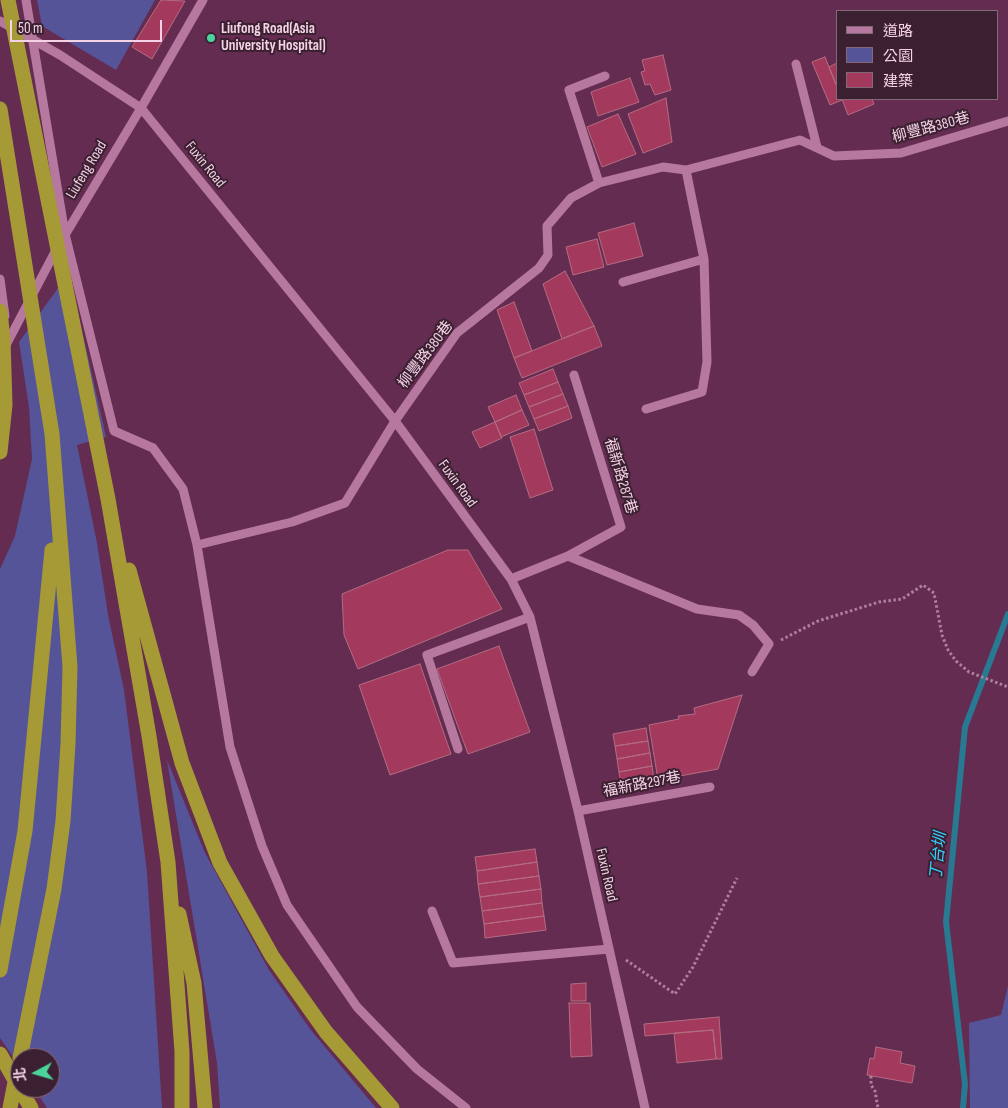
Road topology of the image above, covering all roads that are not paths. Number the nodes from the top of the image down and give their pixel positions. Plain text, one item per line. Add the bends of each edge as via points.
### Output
1 (8, 0) edge
2 (26, 0) edge
3 (203, 0) edge
4 (0, 21) edge
5 (33, 40) junction
6 (796, 64) dead end
7 (605, 76) dead end
8 (141, 108) junction
9 (0, 109) edge
10 (1008, 122) edge
11 (817, 147) junction
12 (686, 170) junction
13 (599, 184) junction
14 (65, 234) junction
15 (704, 259) junction
16 (0, 279) edge
17 (623, 282) dead end
18 (0, 311) edge
19 (8, 341) junction
20 (0, 356) edge
21 (574, 375) dead end
22 (646, 409) dead end
23 (395, 421) junction
24 (0, 452) edge
25 (108, 499) junction
26 (56, 511) junction
27 (197, 545) junction
28 (568, 556) junction
29 (511, 579) junction
30 (530, 617) junction
31 (752, 672) dead end
32 (458, 749) dead end
33 (710, 787) dead end
34 (578, 811) junction
35 (168, 862) junction
36 (432, 911) dead end
37 (609, 949) junction
38 (0, 970) edge
39 (22, 1048) edge
40 (0, 1054) edge
41 (31, 1108) edge
42 (182, 1108) edge
43 (205, 1108) edge
44 (392, 1108) edge
45 (466, 1108) edge
46 (645, 1108) edge

1 - 25 highway
2 - 5 street
3 - 8 street, Liufeng Road
4 - 5 street, Fuxin Road
5 - 8 street, Fuxin Road
5 - 14 street
6 - 11 street
7 - 13 street via 569,90
8 - 14 street, Liufeng Road
8 - 23 street, Fuxin Road
9 - 26 highway via 52,434
10 - 11 street, 柳豐路380巷 via 901,153 834,156
11 - 12 street, 柳豐路380巷 via 800,140
12 - 13 street, 柳豐路380巷 via 663,167
12 - 15 street
13 - 23 street, 柳豐路380巷 via 571,198 548,226 548,255 539,268 457,333
14 - 19 street, Liufeng Road
14 - 27 street via 114,431 153,448 183,489
15 - 17 street
15 - 22 street via 707,362 702,392
16 - 19 street
18 - 24 highway via 5,405
19 - 20 street, Liufeng Road
21 - 28 street, 福新路287巷 via 621,527
23 - 27 street, 柳豐路380巷 via 345,503 292,522
23 - 29 street, Fuxin Road
25 - 35 highway
25 - 44 highway via 182,762 220,863 272,956 326,1032
26 - 38 highway via 25,831
26 - 39 highway via 70,667 68,744 54,889
27 - 45 street via 230,747 262,846 287,905 357,1007 418,1069
28 - 29 street, 福新路287巷
28 - 31 street via 697,609 739,615 754,625 769,644
29 - 30 street, Fuxin Road
30 - 32 street via 427,656
30 - 34 street, Fuxin Road
33 - 34 street, 福新路297巷
34 - 37 street, Fuxin Road
35 - 42 highway via 182,1052
35 - 43 highway via 194,983
36 - 37 street via 453,962
37 - 46 street, Fuxin Road
40 - 41 highway

